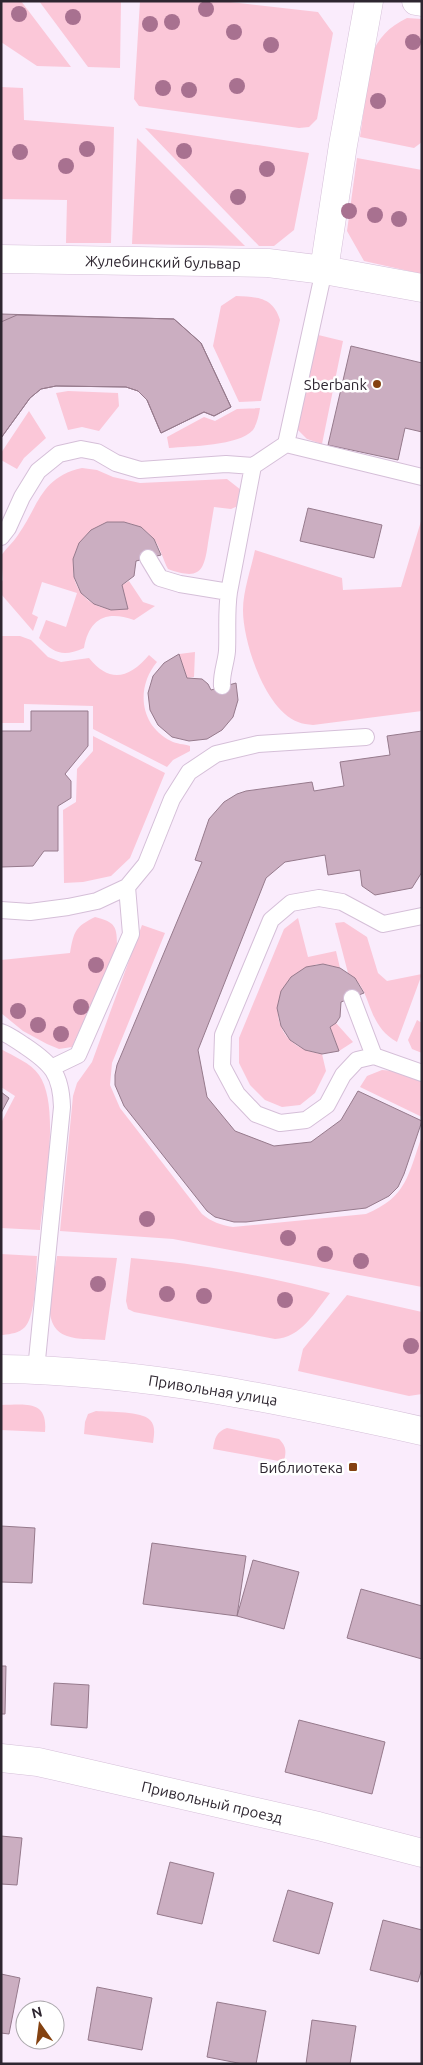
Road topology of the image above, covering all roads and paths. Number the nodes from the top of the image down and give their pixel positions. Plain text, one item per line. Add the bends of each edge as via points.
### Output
1 (369, 1) edge
2 (416, 1) edge
3 (422, 2) edge
4 (1, 259) edge
5 (324, 270) junction
6 (422, 288) edge
7 (286, 444) junction
8 (253, 466) junction
9 (422, 477) edge
10 (1, 537) edge
11 (148, 558) dead end
12 (228, 592) junction
13 (222, 686) dead end
14 (366, 737) dead end
15 (127, 888) junction
16 (1, 910) edge
17 (422, 916) edge
18 (352, 998) dead end
19 (1, 1032) edge
20 (374, 1056) junction
21 (53, 1067) junction
22 (422, 1073) edge
23 (1, 1369) edge
24 (36, 1370) junction
25 (422, 1431) edge
26 (1, 1758) edge
27 (422, 1853) edge

1 - 5 street
2 - 3 street
4 - 5 street, Жулебинский бульвар via 268,264
5 - 6 street, Жулебинский бульвар
5 - 7 lane
7 - 8 lane
7 - 9 lane
8 - 10 lane via 226,464 140,470 116,463 97,452 81,449 59,454 38,471
8 - 12 lane
11 - 12 lane via 160,578
12 - 13 lane via 227,650
14 - 15 lane via 258,744 216,754 189,772 172,799 146,864
15 - 16 lane via 97,901 68,907 30,912
15 - 21 lane via 131,934 78,1055
17 - 20 lane via 383,924 342,902 319,898 291,903 271,920 223,1035 222,1066 237,1094 256,1114 280,1123 306,1120 328,1105 343,1075 357,1060
18 - 20 lane
19 - 21 lane
20 - 22 lane
21 - 24 lane via 61,1088 62,1107
23 - 24 street, Привольная улица
24 - 25 street, Привольная улица via 198,1386 296,1403
26 - 27 street, Привольный проезд via 48,1764

